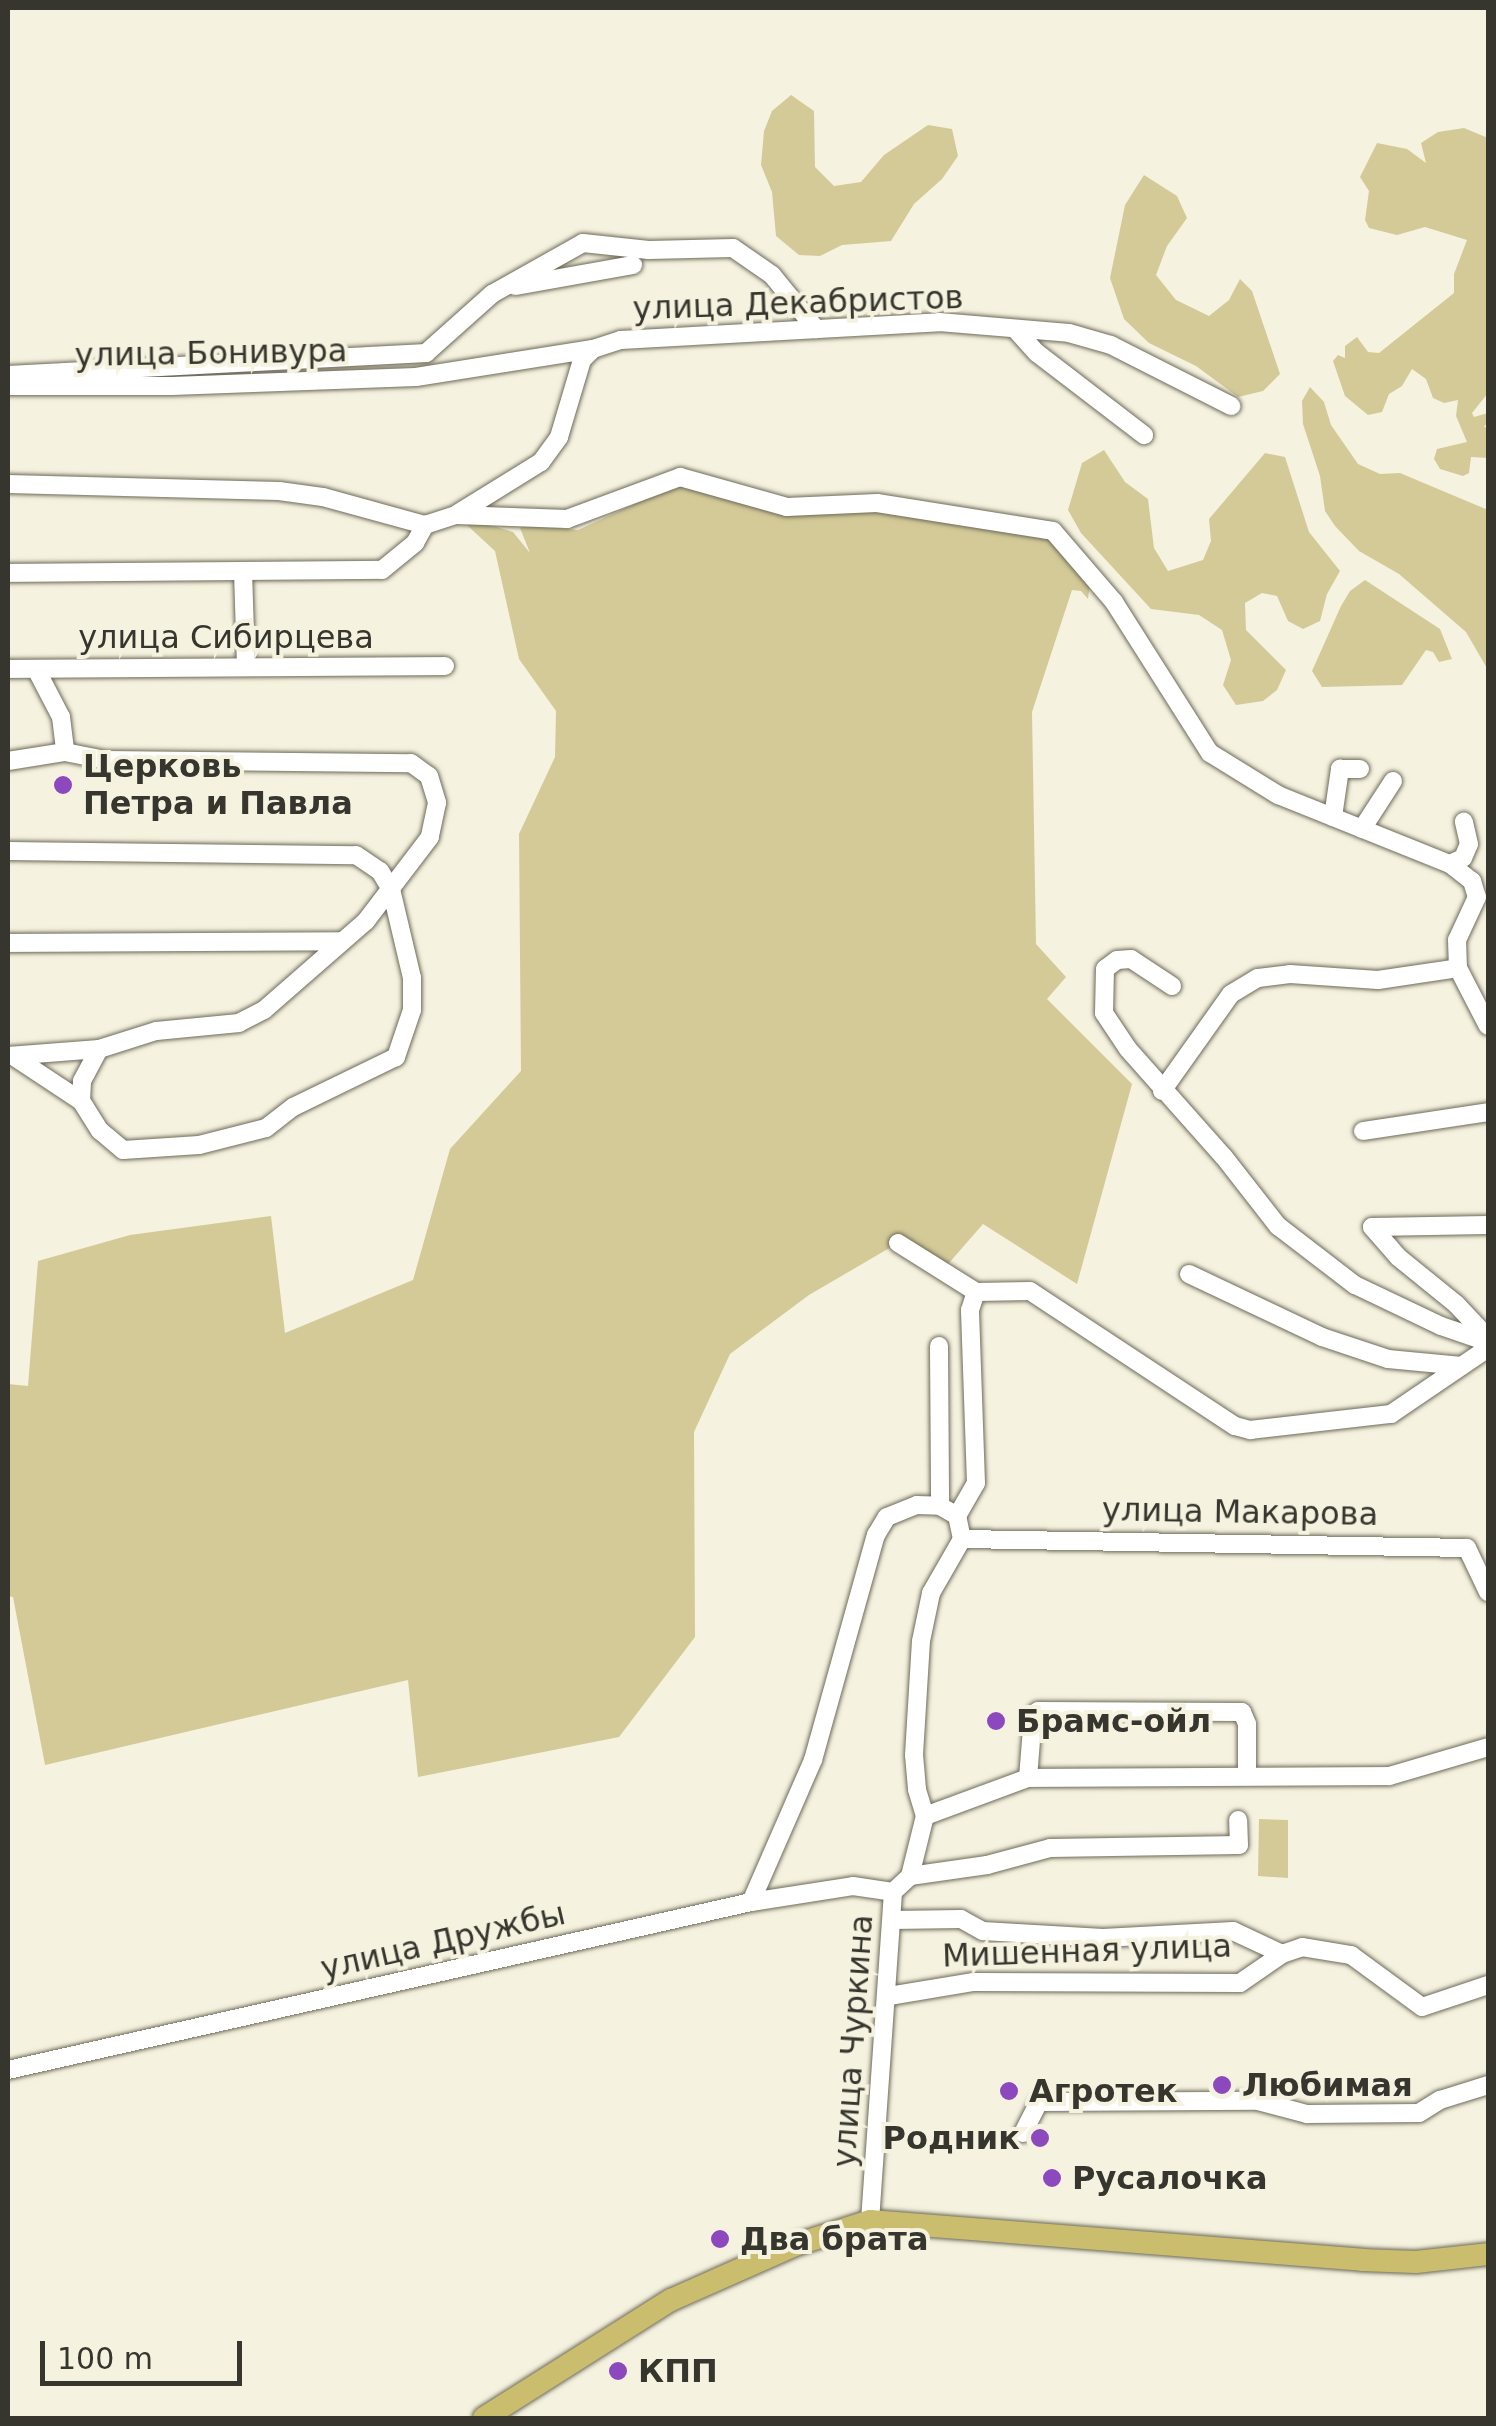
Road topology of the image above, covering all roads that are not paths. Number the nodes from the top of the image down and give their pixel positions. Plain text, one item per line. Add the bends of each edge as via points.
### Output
1 (633, 265) dead end
2 (489, 289) dead end
3 (816, 329) junction
4 (1016, 330) junction
5 (593, 349) junction
6 (8, 375) edge
7 (416, 377) joint
8 (8, 386) edge
9 (1231, 406) dead end
10 (1144, 434) dead end
11 (8, 484) edge
12 (456, 515) junction
13 (425, 525) junction
14 (243, 572) junction
15 (8, 573) edge
16 (445, 666) dead end
17 (246, 667) junction
18 (8, 669) edge
19 (36, 669) junction
20 (66, 752) junction
21 (8, 761) edge
22 (1360, 770) dead end
23 (1393, 781) dead end
24 (1334, 817) junction
25 (1464, 822) dead end
26 (1362, 828) junction
27 (8, 852) edge
28 (1450, 864) junction
29 (391, 889) junction
30 (1483, 898) edge
31 (340, 941) junction
32 (8, 943) edge
33 (1458, 968) junction
34 (1172, 986) dead end
35 (1488, 1026) edge
36 (99, 1049) junction
37 (10, 1056) edge
38 (1162, 1091) junction
39 (81, 1101) junction
40 (1488, 1112) edge
41 (1363, 1131) dead end
42 (1488, 1225) edge
43 (898, 1243) dead end
44 (1190, 1274) dead end
45 (976, 1292) junction
46 (1488, 1343) edge
47 (939, 1346) dead end
48 (1462, 1366) junction
49 (948, 1511) junction
50 (962, 1539) junction
51 (1488, 1592) edge
52 (1488, 1747) edge
53 (1247, 1774) junction
54 (1028, 1778) junction
55 (925, 1816) junction
56 (1238, 1820) dead end
57 (910, 1876) junction
58 (893, 1892) junction
59 (751, 1902) junction
60 (892, 1920) junction
61 (1282, 1954) junction
62 (1488, 1985) edge
63 (889, 1996) junction
64 (8, 2070) edge
65 (1488, 2085) edge
66 (1022, 2132) dead end
67 (870, 2222) junction
68 (1488, 2254) edge
69 (484, 2418) edge

1 - 2 street, улица Декабристов
3 - 4 street, улица Декабристов via 940,322
3 - 5 street, улица Декабристов via 640,338
3 - 6 street via 772,274 733,248 582,243 492,294 426,353
4 - 9 street, улица Декабристов via 1100,341
4 - 10 street via 1036,353
5 - 7 street, улица Декабристов
5 - 12 street, улица Декабристов via 578,369 565,422 547,456 529,474
7 - 8 street, улица Бонивура
11 - 13 street via 279,492
12 - 13 street
12 - 24 street via 567,518 680,477 787,507 863,502 1053,530 1114,602 1210,754
13 - 14 street via 382,570
14 - 15 street
14 - 17 street
16 - 17 street, улица Сибирцева
17 - 19 street, улица Сибирцева
18 - 19 street, улица Сибирцева
19 - 20 street via 54,697
20 - 21 street
20 - 29 street via 106,760 411,763 430,776 438,803 430,837
22 - 24 street via 1340,769
23 - 26 street
24 - 26 street
25 - 28 street via 1469,844
26 - 28 street
27 - 29 street via 356,855 380,871
28 - 30 street
29 - 31 street
29 - 39 street via 412,978 412,1010 396,1057 266,1128 199,1145 123,1150 100,1131
30 - 33 street via 1458,940
31 - 32 street
31 - 36 street via 264,1010 239,1023 156,1031
33 - 35 street
33 - 38 street via 1378,980 1258,978 1231,994
34 - 38 street via 1130,959 1105,970 1104,1012
36 - 37 street
36 - 39 street via 82,1080
37 - 39 street
38 - 46 street via 1278,1226 1315,1259 1355,1285
40 - 41 street
42 - 46 street via 1372,1226
43 - 45 street
44 - 48 street via 1322,1337 1388,1359
45 - 48 street via 1030,1291 1250,1430 1391,1414
45 - 49 street via 970,1310 976,1483
46 - 48 street
47 - 49 street
49 - 50 street
49 - 59 street via 917,1505 887,1516 876,1535 813,1760
50 - 51 street, улица Макарова via 1467,1548
50 - 55 street via 931,1593 921,1640 914,1754
52 - 53 street via 1390,1776
53 - 54 street
53 - 54 street via 1242,1712 1038,1711
54 - 55 street
55 - 57 street
56 - 57 street via 1239,1845 1050,1848
57 - 58 street, улица Чуркина
58 - 59 street, улица Дружбы via 854,1886
58 - 60 street, улица Чуркина
59 - 64 street, улица Дружбы
60 - 61 street, Мишенная улица via 961,1918 983,1931 1102,1938 1233,1930
60 - 63 street, улица Чуркина
61 - 62 street, Мишенная улица via 1302,1946 1352,1956 1422,2007
61 - 63 street, Мишенная улица via 1240,1983 974,1982
63 - 67 street, улица Чуркина
65 - 66 street via 1419,2113 1308,2114 1258,2101 1039,2102
67 - 68 main road via 1376,2261
67 - 69 main road via 795,2245 671,2300

